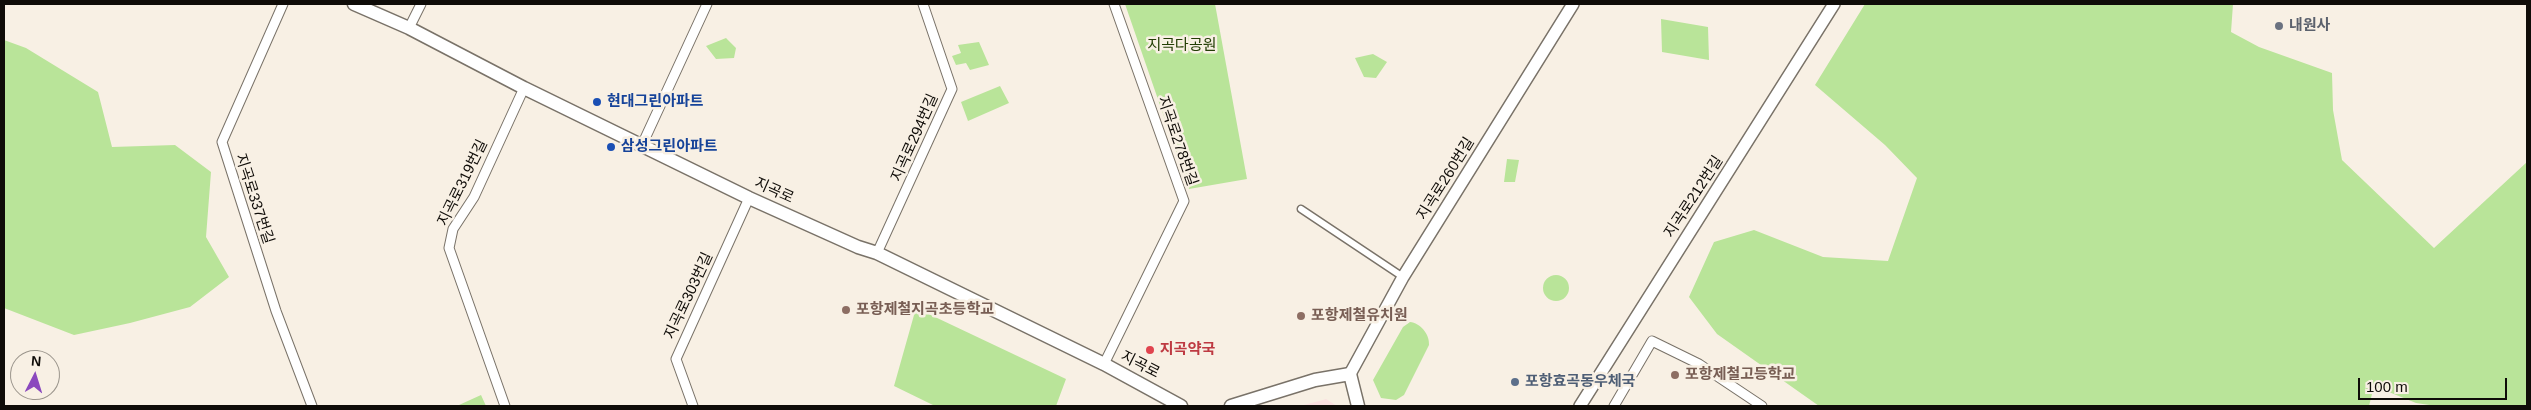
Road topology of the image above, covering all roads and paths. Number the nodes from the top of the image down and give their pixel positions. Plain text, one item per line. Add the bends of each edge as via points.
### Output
1 (282, 4) edge
2 (354, 4) edge
3 (421, 4) edge
4 (707, 4) edge
5 (922, 4) edge
6 (1114, 4) edge
7 (1573, 4) edge
8 (1834, 4) edge
9 (409, 28) junction
10 (524, 88) junction
11 (642, 146) junction
12 (749, 198) junction
13 (1301, 209) dead end
14 (877, 253) junction
15 (1403, 277) junction
16 (1104, 364) junction
17 (1350, 374) junction
18 (312, 406) edge
19 (505, 406) edge
20 (693, 406) edge
21 (1182, 406) edge
22 (1230, 406) edge
23 (1358, 406) edge
24 (1580, 406) edge
25 (1614, 406) edge
26 (1762, 406) edge

1 - 18 street, 지곡로337번길 via 222,142 276,311
2 - 9 main road, 지곡로
3 - 9 street
4 - 11 street
5 - 14 street, 지곡로294번길 via 952,89
6 - 16 street, 지곡로278번길 via 1184,200
7 - 15 street, 지곡로260번길
8 - 24 street, 지곡로212번길
9 - 10 main road, 지곡로
10 - 11 main road, 지곡로
10 - 19 street, 지곡로319번길 via 474,197 454,229 449,248
11 - 12 main road, 지곡로
12 - 14 main road, 지곡로
12 - 20 street, 지곡로303번길 via 676,359
13 - 15 street
14 - 16 main road, 지곡로
15 - 17 street, 지곡로260번길
16 - 21 main road, 지곡로
17 - 22 main road via 1315,380
17 - 23 main road
25 - 26 street via 1652,341 1699,364

